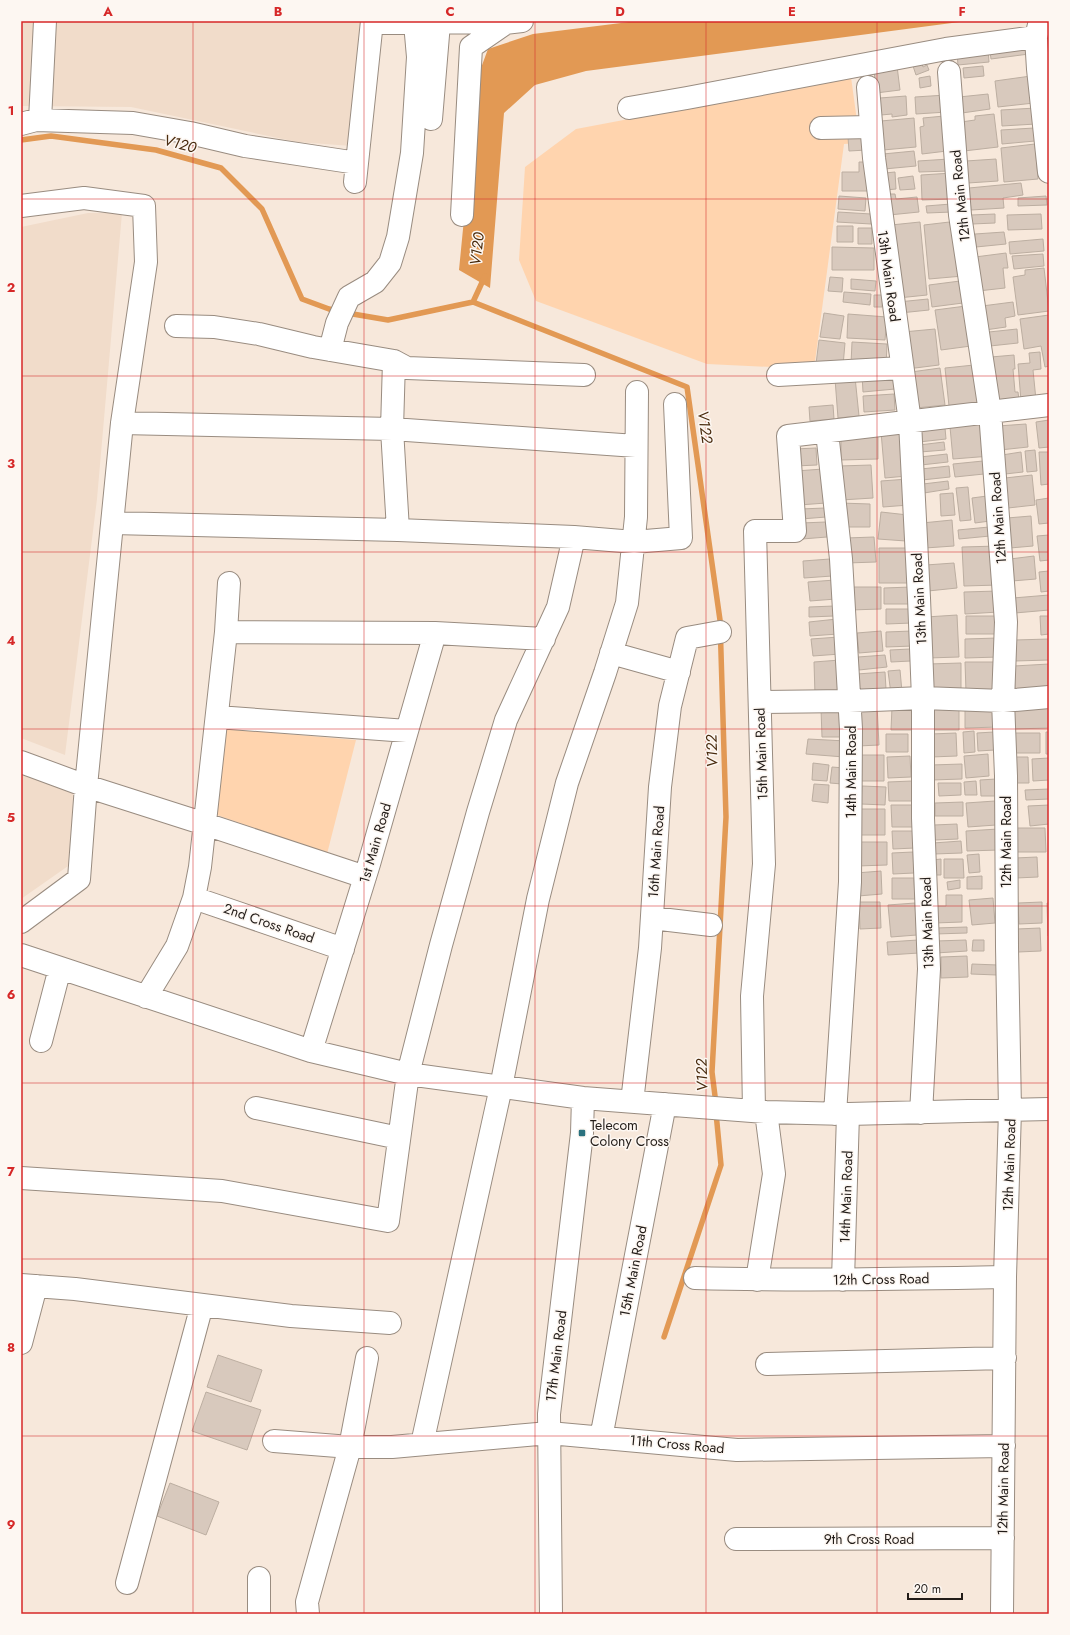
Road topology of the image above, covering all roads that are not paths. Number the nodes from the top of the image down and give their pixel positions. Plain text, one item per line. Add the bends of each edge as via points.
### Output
1 (45, 21) edge
2 (372, 22) edge
3 (516, 22) edge
4 (415, 23) junction
5 (439, 23) junction
6 (1038, 29) edge
7 (949, 72) dead end
8 (868, 87) dead end
9 (628, 108) dead end
10 (431, 119) dead end
11 (31, 122) edge
12 (821, 128) dead end
13 (871, 128) junction
14 (1049, 172) edge
15 (21, 206) edge
16 (462, 215) dead end
17 (176, 326) dead end
18 (330, 350) junction
19 (394, 361) junction
20 (902, 368) junction
21 (584, 375) dead end
22 (778, 375) dead end
23 (636, 392) dead end
24 (675, 404) dead end
25 (1049, 405) edge
26 (990, 412) junction
27 (910, 422) junction
28 (122, 423) junction
29 (392, 429) junction
30 (827, 432) junction
31 (636, 446) junction
32 (113, 523) junction
33 (398, 530) junction
34 (574, 537) junction
35 (634, 542) junction
36 (229, 583) dead end
37 (226, 632) junction
38 (720, 632) dead end
39 (435, 633) junction
40 (544, 638) junction
41 (611, 653) junction
42 (679, 672) junction
43 (1049, 697) edge
44 (923, 698) junction
45 (849, 701) junction
46 (1003, 701) junction
47 (760, 702) junction
48 (217, 717) junction
49 (407, 731) junction
50 (21, 762) edge
51 (86, 786) junction
52 (205, 824) junction
53 (365, 877) junction
54 (194, 898) junction
55 (652, 918) junction
56 (21, 922) edge
57 (711, 925) dead end
58 (343, 949) junction
59 (21, 955) edge
60 (60, 968) junction
61 (146, 997) junction
62 (40, 1041) dead end
63 (311, 1051) junction
64 (408, 1074) junction
65 (501, 1087) junction
66 (583, 1098) junction
67 (632, 1102) junction
68 (664, 1104) junction
69 (256, 1108) dead end
70 (1049, 1109) edge
71 (1010, 1110) junction
72 (760, 1111) junction
73 (921, 1113) junction
74 (842, 1114) junction
75 (399, 1138) junction
76 (21, 1178) edge
77 (1006, 1277) junction
78 (695, 1278) dead end
79 (756, 1280) junction
80 (844, 1280) junction
81 (28, 1285) edge
82 (202, 1305) junction
83 (390, 1323) dead end
84 (21, 1342) edge
85 (367, 1358) dead end
86 (1004, 1358) junction
87 (767, 1364) dead end
88 (549, 1433) junction
89 (601, 1438) junction
90 (274, 1441) dead end
91 (422, 1444) junction
92 (1004, 1446) junction
93 (350, 1447) junction
94 (1003, 1538) junction
95 (736, 1539) dead end
96 (259, 1578) dead end
97 (127, 1583) dead end
98 (259, 1614) edge
99 (308, 1614) edge
100 (551, 1614) edge
101 (1002, 1614) edge

1 - 11 street
2 - 4 street
2 - 11 street via 356,172 190,133 133,123
3 - 5 street
3 - 16 street via 506,23 471,47
4 - 5 street
4 - 18 street via 418,57 412,153 398,237 390,263 375,282 349,297
5 - 10 street
6 - 9 street via 946,49
6 - 14 street via 1043,130
7 - 26 street, 12th Main Road via 960,215
8 - 13 street, 13th Main Road
12 - 13 street
13 - 20 street, 13th Main Road
15 - 28 street via 84,198 144,206 146,262
17 - 18 street via 221,328
18 - 19 street
19 - 21 street via 407,368
19 - 29 street
20 - 22 street
20 - 27 street, 13th Main Road
23 - 31 street
24 - 35 street via 682,439 681,538
25 - 26 street
26 - 27 street
26 - 46 street, 12th Main Road via 1006,622
27 - 30 street
27 - 44 street, 13th Main Road
28 - 29 street
28 - 32 street
29 - 31 street
29 - 33 street
30 - 45 street, 14th Main Road via 841,559
30 - 47 street, 15th Main Road via 788,436 794,531 755,531
31 - 35 street
32 - 33 street
32 - 51 street
33 - 34 street
34 - 35 street
34 - 40 street via 558,607
35 - 41 street via 627,603
36 - 37 street
37 - 39 street
37 - 48 street
38 - 42 street, 16th Main Road via 687,638
39 - 40 street
39 - 49 street, 1st Main Road
40 - 64 street via 504,728 462,871
41 - 42 street
41 - 65 street via 565,791 538,899
42 - 55 street, 16th Main Road via 670,706 660,787
43 - 46 street
44 - 45 street
44 - 46 street
44 - 73 street, 13th Main Road via 929,969
45 - 47 street
45 - 74 street, 14th Main Road via 850,882
46 - 71 street, 12th Main Road
47 - 72 street, 15th Main Road via 764,864 752,996
48 - 49 street
48 - 52 street
49 - 53 street, 1st Main Road
50 - 51 street
51 - 52 street
51 - 56 street via 79,879
52 - 53 street
52 - 54 street
53 - 58 street, 1st Main Road
54 - 58 street, 2nd Cross Road
54 - 61 street via 177,946
55 - 57 street
55 - 67 street, 16th Main Road
58 - 63 street, 1st Main Road
59 - 60 street
60 - 61 street
60 - 62 street
61 - 63 street
63 - 64 street
64 - 65 street
64 - 75 street
65 - 66 street
65 - 91 street
66 - 67 street
66 - 88 street, 17th Main Road via 582,1133 549,1414
67 - 68 street
68 - 72 street
68 - 89 street, 15th Main Road
69 - 75 street
70 - 71 street
71 - 73 street
71 - 77 street, 12th Main Road
72 - 74 street
72 - 79 street, 15th Main Road via 774,1174
73 - 74 street
74 - 80 street, 14th Main Road
75 - 76 street via 388,1221 222,1191
77 - 80 street, 12th Cross Road
77 - 86 street, 12th Main Road
78 - 79 street, 12th Cross Road
79 - 80 street, 12th Cross Road
81 - 82 street
81 - 84 street
82 - 83 street via 291,1316
82 - 97 street
85 - 93 street
86 - 87 street
86 - 92 street, 12th Main Road
88 - 89 street, 11th Cross Road
88 - 91 street, 11th Cross Road
88 - 100 street, 17th Main Road
89 - 92 street, 11th Cross Road via 737,1450
90 - 93 street, 11th Cross Road
91 - 93 street, 11th Cross Road
92 - 94 street, 12th Main Road
93 - 99 street via 307,1602
94 - 95 street, 9th Cross Road
94 - 101 street, 12th Main Road
96 - 98 street

